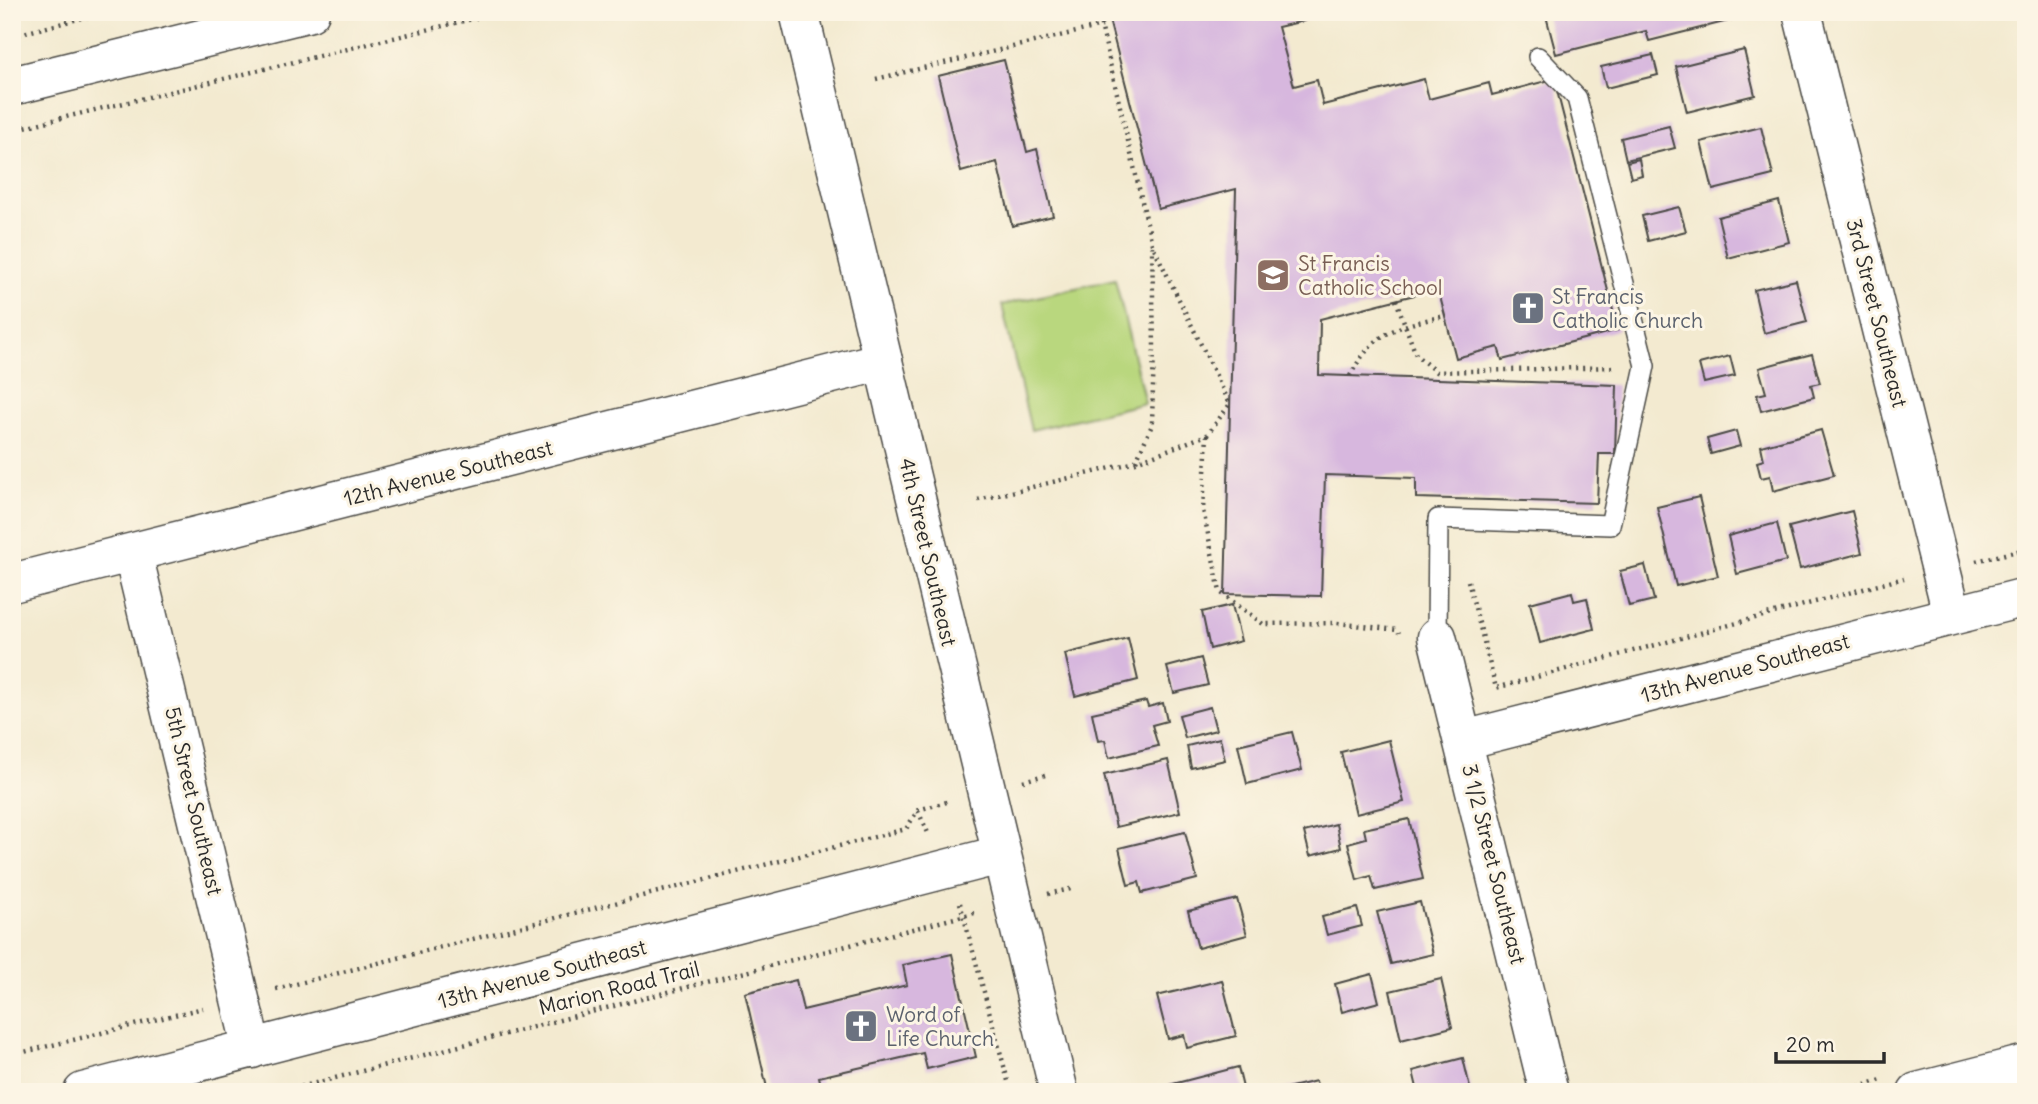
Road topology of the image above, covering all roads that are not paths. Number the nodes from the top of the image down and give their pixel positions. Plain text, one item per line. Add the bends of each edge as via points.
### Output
1 (310, 12) edge
2 (799, 12) edge
3 (1802, 12) edge
4 (1538, 57) dead end
5 (12, 86) edge
6 (883, 361) junction
7 (133, 554) junction
8 (12, 583) edge
9 (2026, 597) edge
10 (1952, 614) junction
11 (1437, 637) joint
12 (1464, 740) junction
13 (1000, 855) junction
14 (252, 1049) junction
15 (2026, 1064) edge
16 (83, 1092) edge
17 (1059, 1092) edge
18 (1549, 1092) edge
19 (1917, 1092) edge

1 - 5 street
2 - 6 street, 4th Street Southeast
3 - 10 street, 3rd Street Southeast
4 - 11 lane via 1577,98 1645,366 1610,525 1438,519
6 - 7 street, 12th Avenue Southeast
6 - 13 street, 4th Street Southeast
7 - 8 street, 12th Avenue Southeast
7 - 14 street, 5th Street Southeast
9 - 10 street, 13th Avenue Southeast
10 - 12 street, 13th Avenue Southeast
11 - 12 street, 3 1/2 Street Southeast
12 - 18 street, 3 1/2 Street Southeast
13 - 14 street, 13th Avenue Southeast
13 - 17 street, 4th Street Southeast
14 - 16 street, 13th Avenue Southeast
15 - 19 street

